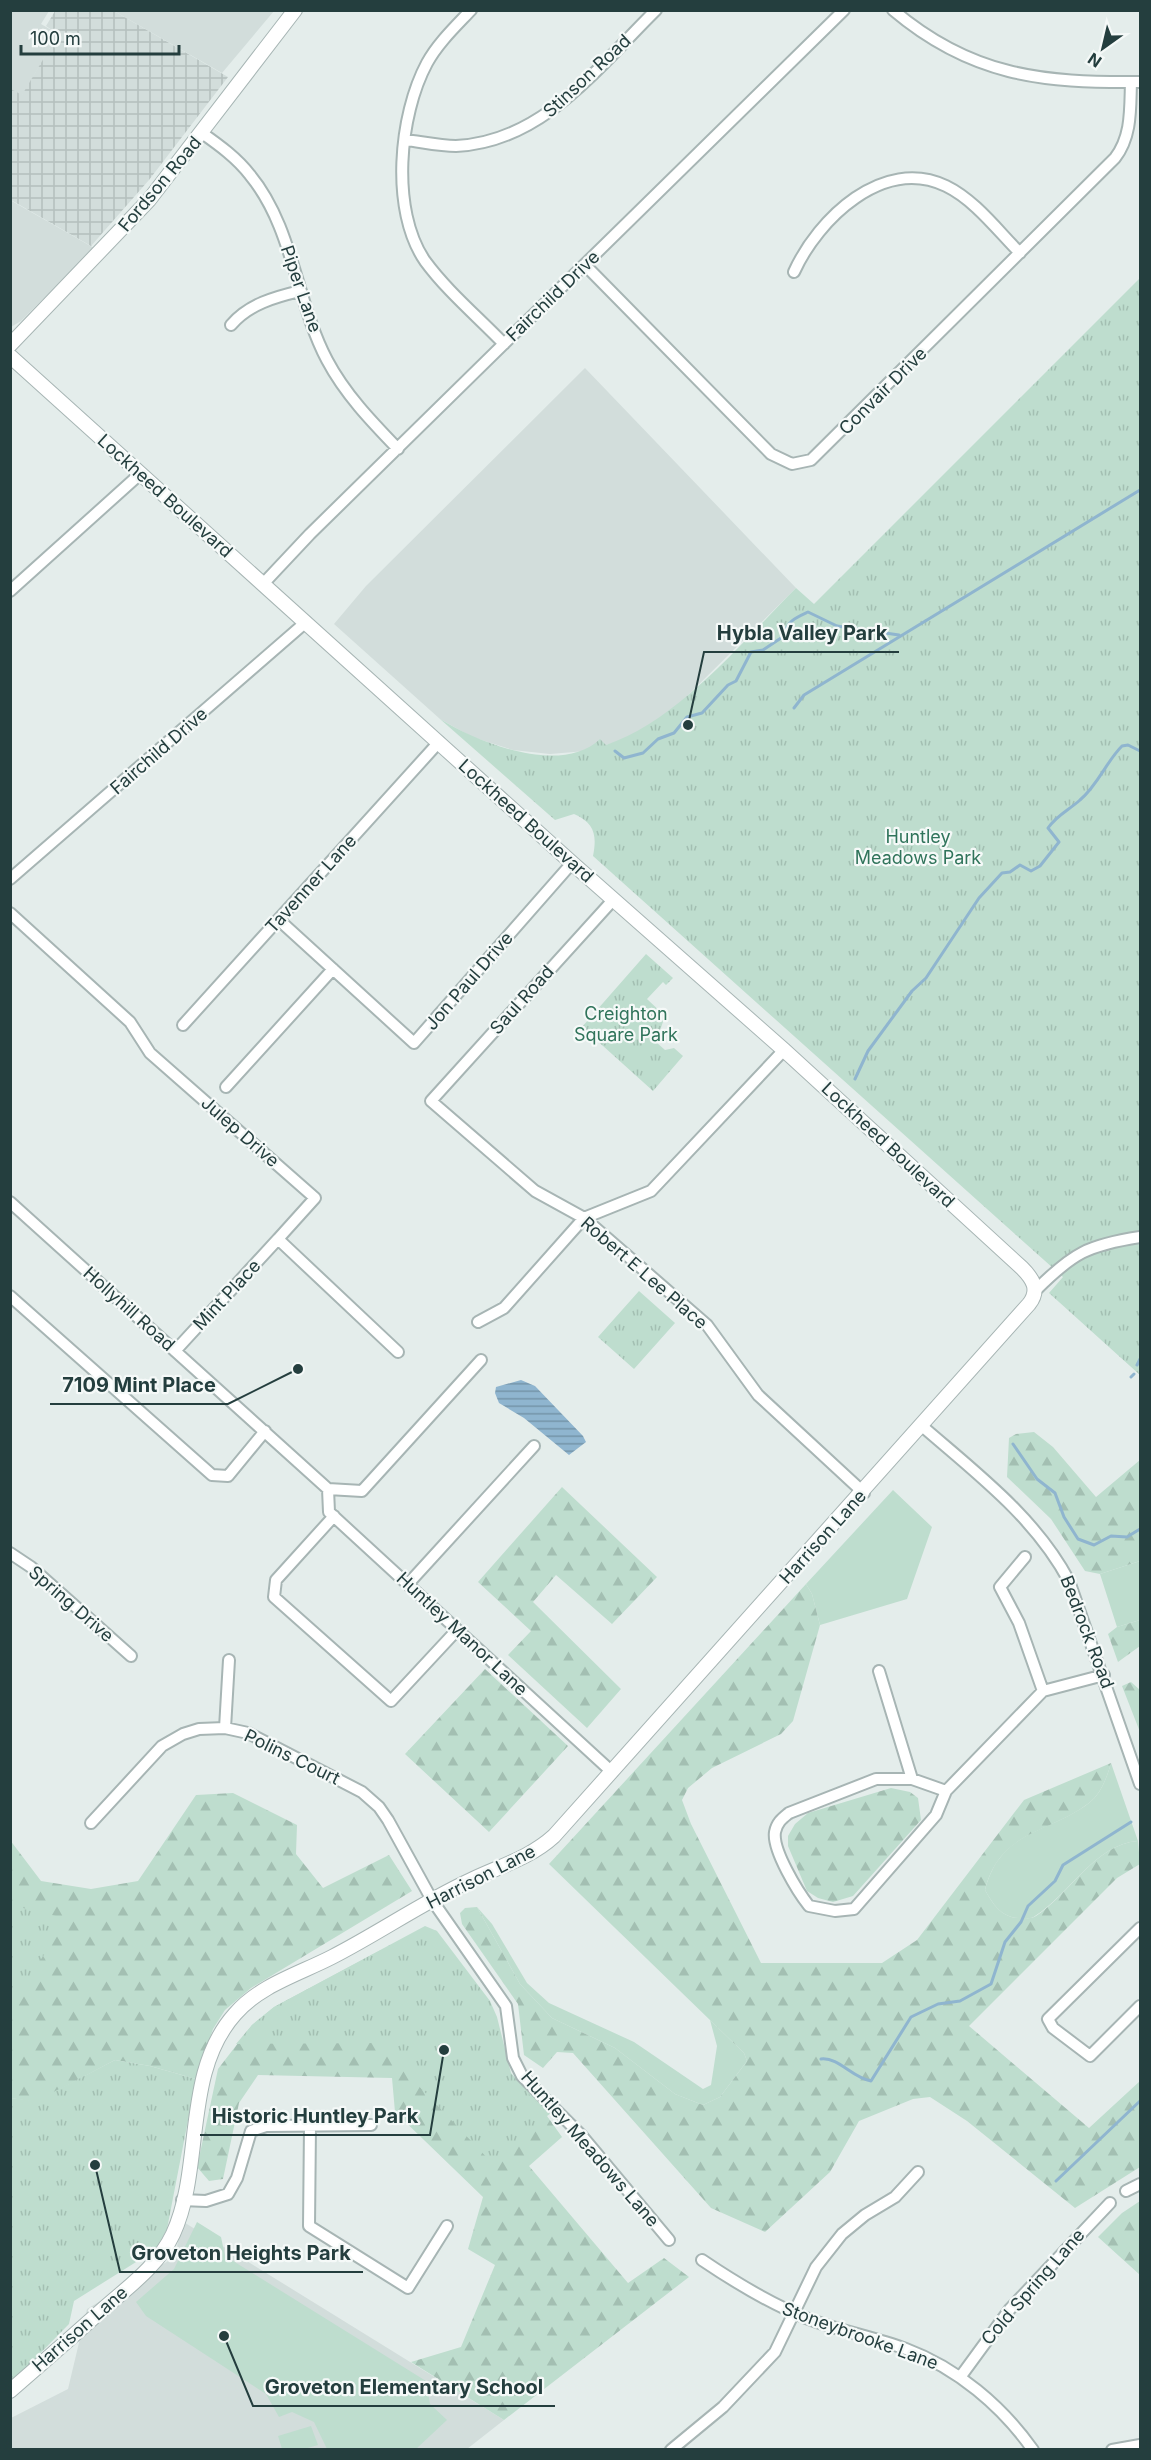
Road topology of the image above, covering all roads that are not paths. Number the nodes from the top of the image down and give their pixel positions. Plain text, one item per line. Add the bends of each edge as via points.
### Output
1 (295, 10) edge
2 (471, 10) edge
3 (656, 10) edge
4 (844, 10) edge
5 (893, 10) edge
6 (1136, 82) edge
7 (202, 133) junction
8 (406, 140) junction
9 (1020, 253) junction
10 (585, 265) junction
11 (794, 272) dead end
12 (300, 291) junction
13 (231, 325) dead end
14 (504, 344) junction
15 (10, 345) edge
16 (10, 356) edge
17 (398, 449) junction
18 (140, 474) junction
19 (263, 584) junction
20 (10, 591) edge
21 (306, 622) junction
22 (439, 742) junction
23 (572, 863) junction
24 (10, 879) edge
25 (613, 900) junction
26 (10, 914) edge
27 (279, 920) junction
28 (333, 969) junction
29 (183, 1025) dead end
30 (784, 1050) junction
31 (226, 1087) dead end
32 (431, 1101) joint
33 (10, 1202) edge
34 (584, 1218) junction
35 (1140, 1237) edge
36 (278, 1239) junction
37 (1036, 1290) junction
38 (10, 1296) edge
39 (478, 1322) dead end
40 (175, 1351) junction
41 (398, 1352) dead end
42 (481, 1360) dead end
43 (922, 1426) junction
44 (265, 1431) junction
45 (534, 1446) dead end
46 (328, 1489) junction
47 (864, 1492) junction
48 (334, 1516) junction
49 (10, 1553) edge
50 (1025, 1557) dead end
51 (408, 1584) junction
52 (457, 1630) junction
53 (131, 1656) dead end
54 (229, 1660) dead end
55 (879, 1671) dead end
56 (1104, 1675) junction
57 (1043, 1691) junction
58 (225, 1728) junction
59 (612, 1772) junction
60 (912, 1779) junction
61 (1140, 1784) edge
62 (946, 1791) junction
63 (91, 1823) dead end
64 (432, 1900) junction
65 (1140, 1928) edge
66 (1140, 2006) edge
67 (371, 2125) dead end
68 (310, 2126) junction
69 (918, 2172) dead end
70 (1140, 2184) edge
71 (1126, 2192) dead end
72 (182, 2200) junction
73 (1110, 2203) dead end
74 (447, 2226) dead end
75 (669, 2240) dead end
76 (702, 2260) dead end
77 (795, 2312) junction
78 (961, 2376) junction
79 (10, 2391) edge
80 (687, 2445) edge
81 (1140, 2445) edge
82 (671, 2450) edge
83 (1034, 2450) edge
84 (1112, 2450) edge

1 - 7 street, Fordson Road
2 - 8 street via 427,63 411,105
3 - 8 street, Stinson Road via 557,107 528,127 478,143 452,146
4 - 10 street, Fairchild Drive
5 - 6 street via 955,50 1007,73 1054,80
6 - 9 street, Convair Drive via 1129,130 1121,151
7 - 12 street, Piper Lane via 238,161 262,192 280,226
7 - 15 street, Fordson Road via 119,234
8 - 14 street via 402,196 415,243 437,276
9 - 10 street, Convair Drive via 819,455 801,464 771,454
9 - 11 street via 957,192 925,180 897,180 862,193 844,208 804,249
10 - 14 street, Fairchild Drive
12 - 13 street via 259,304
12 - 17 street, Piper Lane via 335,374
14 - 17 street, Fairchild Drive
16 - 18 street, Lockheed Boulevard
17 - 19 street, Fairchild Drive
18 - 19 street, Lockheed Boulevard
18 - 20 street
19 - 21 street, Lockheed Boulevard
21 - 22 street, Lockheed Boulevard
21 - 24 street, Fairchild Drive
22 - 23 street, Lockheed Boulevard
22 - 27 street, Tavenner Lane
23 - 25 street, Lockheed Boulevard
23 - 28 street, Jon Paul Drive via 414,1043
25 - 30 street, Lockheed Boulevard
25 - 32 street, Saul Road
26 - 36 street, Julep Drive via 130,1022 150,1053 315,1198
27 - 28 street, Jon Paul Drive
27 - 29 street, Tavenner Lane
28 - 31 street
30 - 34 street via 651,1191
30 - 37 street, Lockheed Boulevard via 1022,1268
32 - 34 street, Robert E Lee Place via 535,1191
33 - 40 street, Hollyhill Road
34 - 39 street via 504,1308
34 - 47 street, Robert E Lee Place via 706,1325 758,1395
35 - 37 street via 1084,1250 1067,1260
36 - 40 street, Mint Place
36 - 41 street
37 - 43 street, Harrison Lane via 1029,1305
38 - 44 street via 212,1475 228,1476
40 - 44 street, Hollyhill Road
42 - 46 street via 362,1491
43 - 47 street, Harrison Lane
43 - 56 street, Bedrock Road via 1022,1514 1042,1537 1069,1581
44 - 46 street, Hollyhill Road
45 - 51 street
46 - 48 street via 329,1512
47 - 59 street, Harrison Lane
48 - 51 street, Huntley Manor Lane
48 - 52 street via 276,1580 274,1597 392,1701
49 - 53 street, Spring Drive
50 - 57 street via 1000,1587 1019,1623
51 - 52 street, Huntley Manor Lane
52 - 59 street, Huntley Manor Lane
54 - 58 street
55 - 60 street
56 - 57 street
56 - 61 street, Bedrock Road
57 - 62 street
58 - 63 street, Polins Court via 190,1731 162,1746
58 - 64 street, Polins Court via 248,1733 355,1787 374,1802
59 - 64 street, Harrison Lane via 544,1845
60 - 62 street
60 - 62 street via 876,1779 789,1813 779,1821 776,1844 809,1906 835,1911 854,1909 936,1815
64 - 72 street, Harrison Lane via 268,1988 230,2019 217,2040 206,2071
64 - 75 street, Huntley Meadows Lane via 506,2006 513,2058 522,2076 582,2136
65 - 66 street via 1048,2019 1053,2028 1090,2056
67 - 68 street
68 - 72 street via 266,2126 251,2131 228,2194 206,2201
68 - 74 street via 309,2226 408,2288
69 - 77 street via 895,2197 842,2234 816,2268
70 - 71 street
72 - 79 street, Harrison Lane via 173,2233 154,2262
73 - 78 street, Cold Spring Lane via 1010,2309
76 - 77 street, Stoneybrooke Lane via 748,2290
77 - 78 street, Stoneybrooke Lane via 908,2349
77 - 80 street via 783,2340 762,2367
78 - 83 street, Stoneybrooke Lane via 1012,2423
80 - 82 street
81 - 84 street

